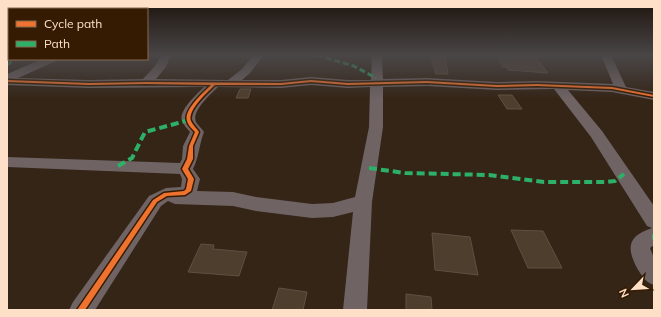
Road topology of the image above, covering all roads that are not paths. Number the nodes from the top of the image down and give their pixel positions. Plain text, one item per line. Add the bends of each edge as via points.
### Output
1 (26, 70) edge
2 (158, 70) edge
3 (247, 70) edge
4 (376, 70) edge
5 (613, 70) edge
6 (7, 78) edge
7 (7, 81) edge
8 (375, 82) junction
9 (146, 83) junction
10 (222, 84) junction
11 (558, 86) junction
12 (621, 89) junction
13 (654, 96) edge
14 (7, 162) edge
15 (185, 169) junction
16 (162, 196) junction
17 (363, 202) junction
18 (654, 221) edge
19 (654, 235) edge
20 (654, 275) edge
21 (81, 310) edge
22 (355, 310) edge

1 - 6 street
2 - 9 street
3 - 10 street
4 - 8 street
5 - 12 street
7 - 9 street
8 - 10 street
8 - 11 street
8 - 17 street via 376,127
9 - 10 street
10 - 15 street via 198,100 189,112 189,120 197,132
11 - 12 street
11 - 18 street via 589,122
12 - 13 street
14 - 15 street
15 - 16 street via 190,179 189,190 186,193
16 - 17 street via 233,199 312,211 333,210
16 - 21 street via 155,201
17 - 22 street
19 - 20 street via 641,244 639,249

